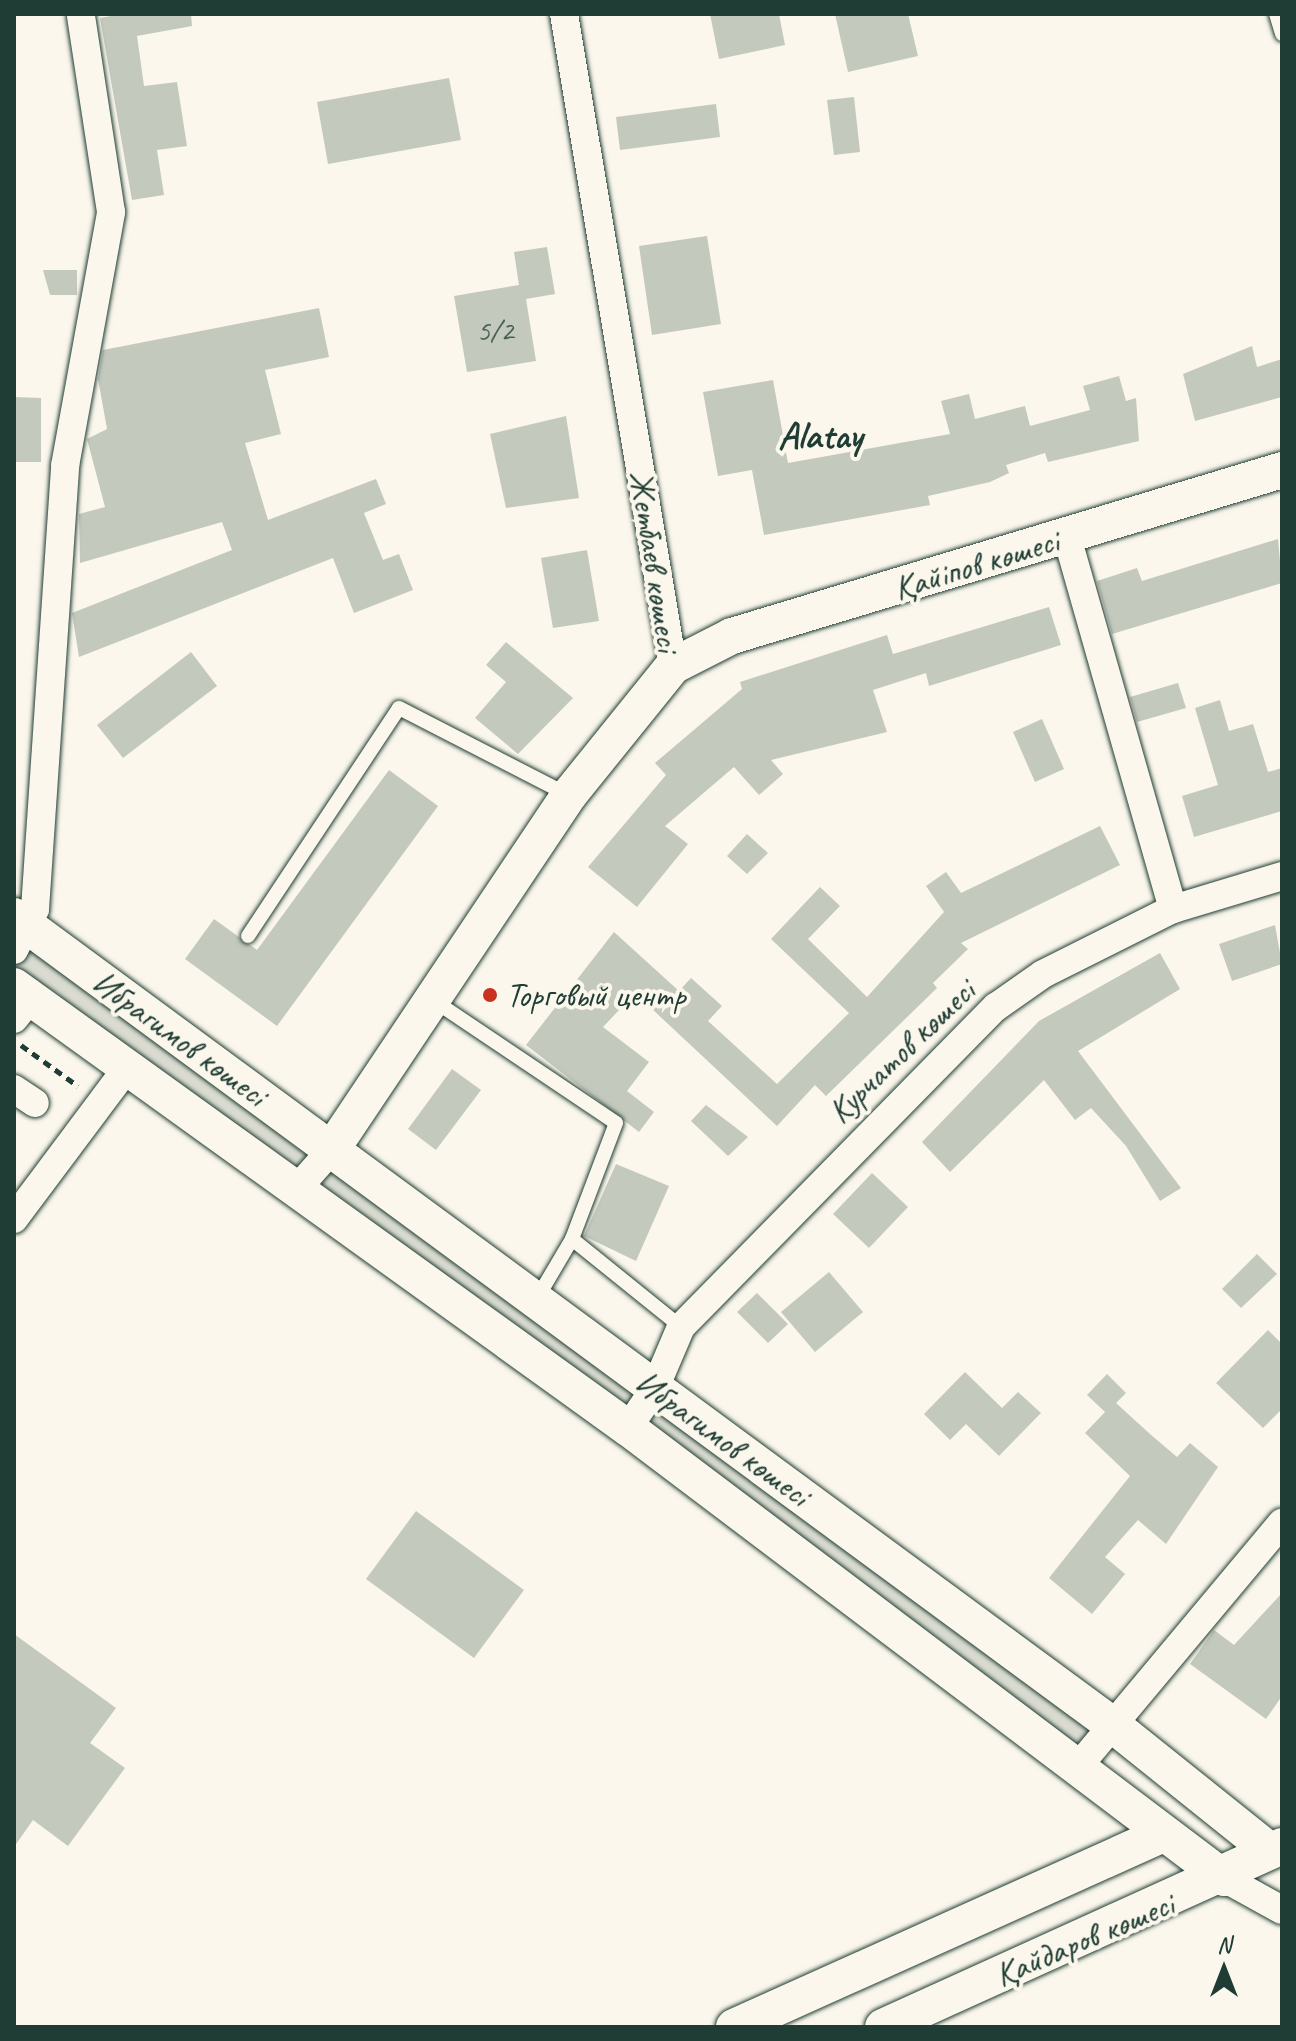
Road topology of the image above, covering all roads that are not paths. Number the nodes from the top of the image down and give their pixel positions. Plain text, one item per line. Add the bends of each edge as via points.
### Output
1 (564, 14) edge
2 (1276, 14) edge
3 (81, 16) edge
4 (1282, 34) edge
5 (1282, 470) edge
6 (1067, 537) junction
7 (673, 666) junction
8 (569, 795) junction
9 (1282, 876) edge
10 (1173, 909) junction
11 (19, 931) edge
12 (248, 936) dead end
13 (429, 997) junction
14 (20, 1001) edge
15 (127, 1068) junction
16 (332, 1149) junction
17 (296, 1190) junction
18 (14, 1219) edge
19 (572, 1239) junction
20 (534, 1304) junction
21 (681, 1327) junction
22 (655, 1388) junction
23 (628, 1428) junction
24 (1282, 1523) edge
25 (1114, 1726) junction
26 (1076, 1769) junction
27 (1164, 1834) junction
28 (1278, 1852) edge
29 (1224, 1878) junction
30 (1282, 1910) edge
31 (936, 2013) edge
32 (734, 2027) edge
33 (883, 2027) edge

1 - 7 street, Жетбаев көшесі
2 - 4 lane
3 - 11 street via 111,212 65,466
5 - 6 street, Қайіпов көшесі
6 - 7 street, Қайіпов көшесі via 732,636
6 - 10 street
7 - 8 street, Жетбаев көшесі
8 - 12 lane via 399,708
8 - 13 street, Жетбаев көшесі
9 - 10 street, Курчатов көшесі
10 - 21 street, Курчатов көшесі via 1043,974 996,1007
11 - 16 street, Ибрагимов көшесі
13 - 16 street, Жетбаев көшесі
13 - 19 lane via 616,1123
14 - 15 street, Ибрагимов көшесі
15 - 17 street, Ибрагимов көшесі
15 - 18 street
16 - 17 street
16 - 20 street, Ибрагимов көшесі
17 - 23 street, Ибрагимов көшесі
19 - 20 lane
19 - 21 lane
20 - 22 street, Ибрагимов көшесі
21 - 22 street, Курчатов көшесі
22 - 23 street, Курчатов көшесі
22 - 25 street, Ибрагимов көшесі
23 - 26 street, Ибрагимов көшесі
24 - 25 street
25 - 26 street
25 - 28 street, Ибрагимов көшесі
26 - 27 street, Ибрагимов көшесі
27 - 29 street, Ибрагимов көшесі
27 - 32 street
28 - 29 street, Қайдаров көшесі
29 - 30 street, Ибрагимов көшесі
29 - 31 street, Қайдаров көшесі
31 - 33 street, Қайдаров көшесі

